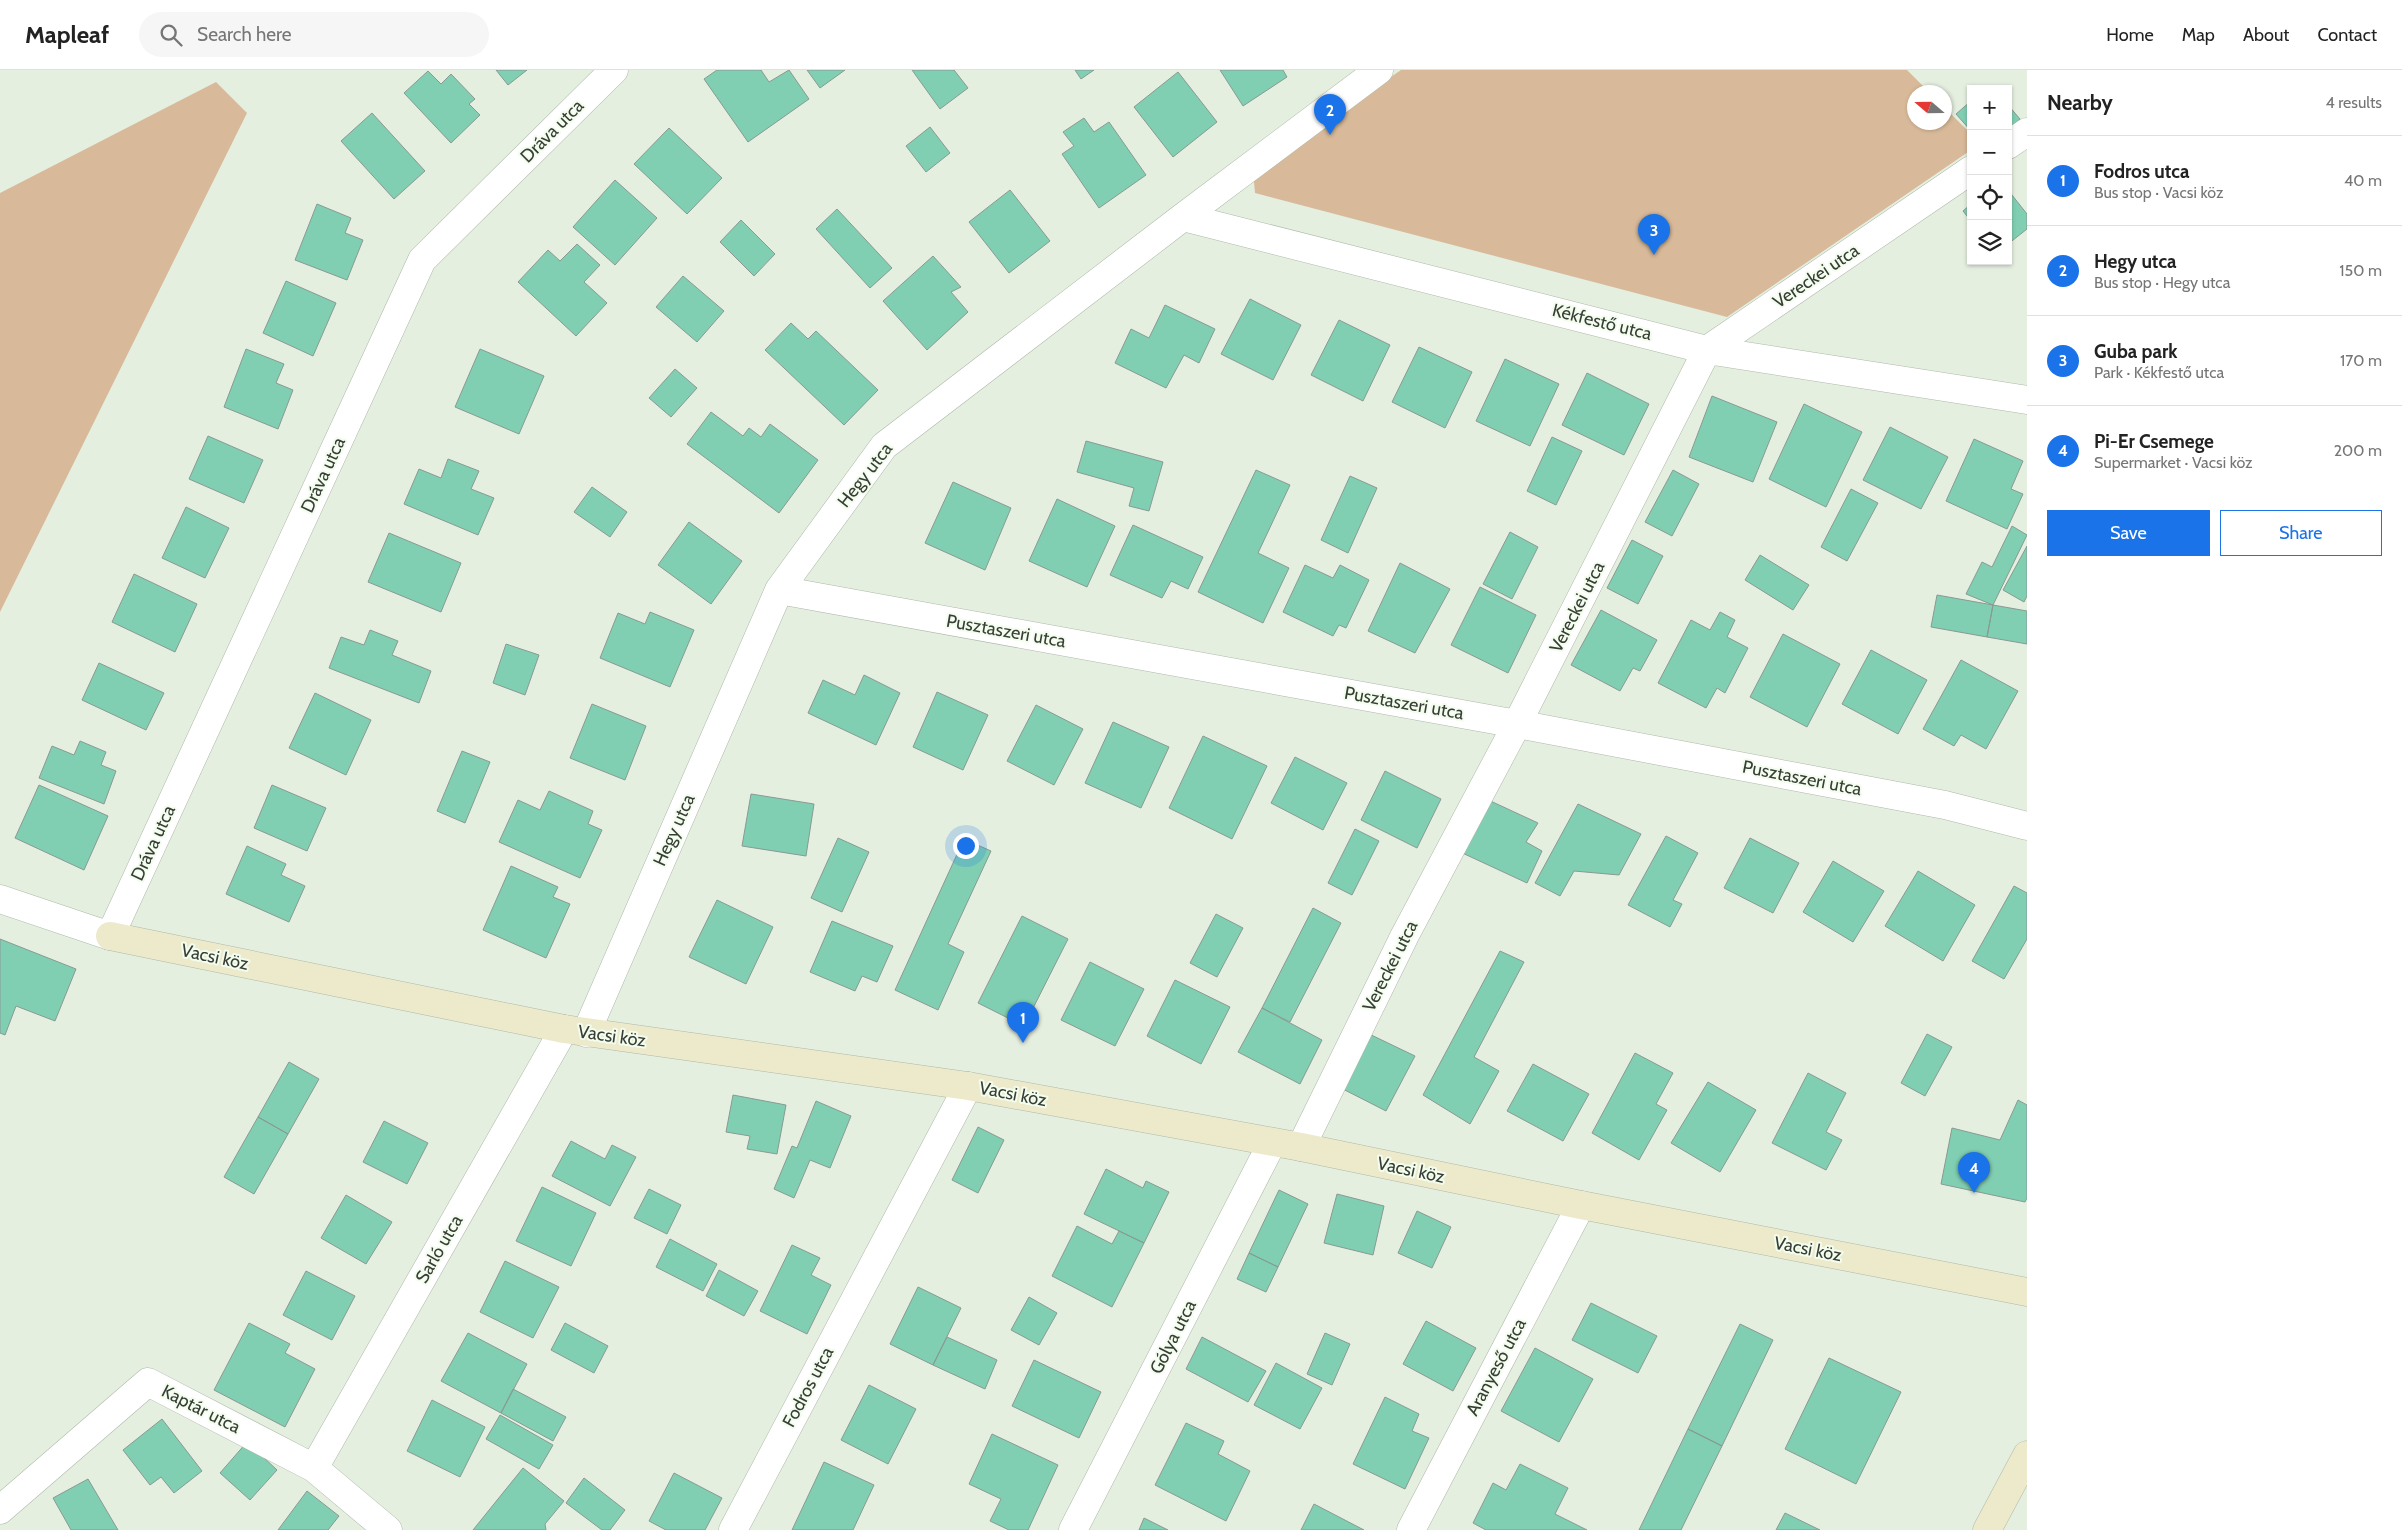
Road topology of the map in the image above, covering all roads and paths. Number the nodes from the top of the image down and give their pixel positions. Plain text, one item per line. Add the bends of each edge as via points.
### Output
1 (614, 70) edge
2 (1379, 70) edge
3 (2027, 132) edge
4 (2012, 142) edge
5 (1967, 173) edge
6 (1183, 216) junction
7 (1707, 350) junction
8 (2027, 400) edge
9 (779, 590) junction
10 (1517, 724) junction
11 (2027, 826) edge
12 (0, 899) edge
13 (110, 936) junction
14 (575, 1031) junction
15 (968, 1086) junction
16 (1272, 1144) junction
17 (1301, 1147) junction
18 (1581, 1205) junction
19 (2027, 1292) edge
20 (2027, 1455) edge
21 (314, 1468) junction
22 (0, 1510) edge
23 (388, 1530) edge
24 (733, 1530) edge
25 (1073, 1530) edge
26 (1411, 1530) edge
27 (1988, 1530) edge

1 - 13 street, Dráva utca via 422,260
2 - 6 street, Hegy utca
3 - 4 street
5 - 7 street, Vereckei utca
6 - 7 street, Kékfestő utca
6 - 9 street, Hegy utca via 884,446
7 - 8 street, Kékfestő utca
7 - 10 street, Vereckei utca
9 - 10 street, Pusztaszeri utca
9 - 14 street, Hegy utca
10 - 11 street, Pusztaszeri utca via 1945,805
10 - 17 street, Vereckei utca via 1405,936
12 - 13 street, Vacsi köz
13 - 14 street, Vacsi köz
14 - 15 street, Vacsi köz
14 - 21 street, Sarló utca
15 - 16 street, Vacsi köz
15 - 24 street, Fodros utca
16 - 17 street, Vacsi köz
16 - 25 street, Gólya utca
17 - 18 street, Vacsi köz
18 - 19 street, Vacsi köz
18 - 26 street, Aranyeső utca
20 - 27 street
21 - 22 street, Kaptár utca via 148,1382
21 - 23 street, Kaptár utca

